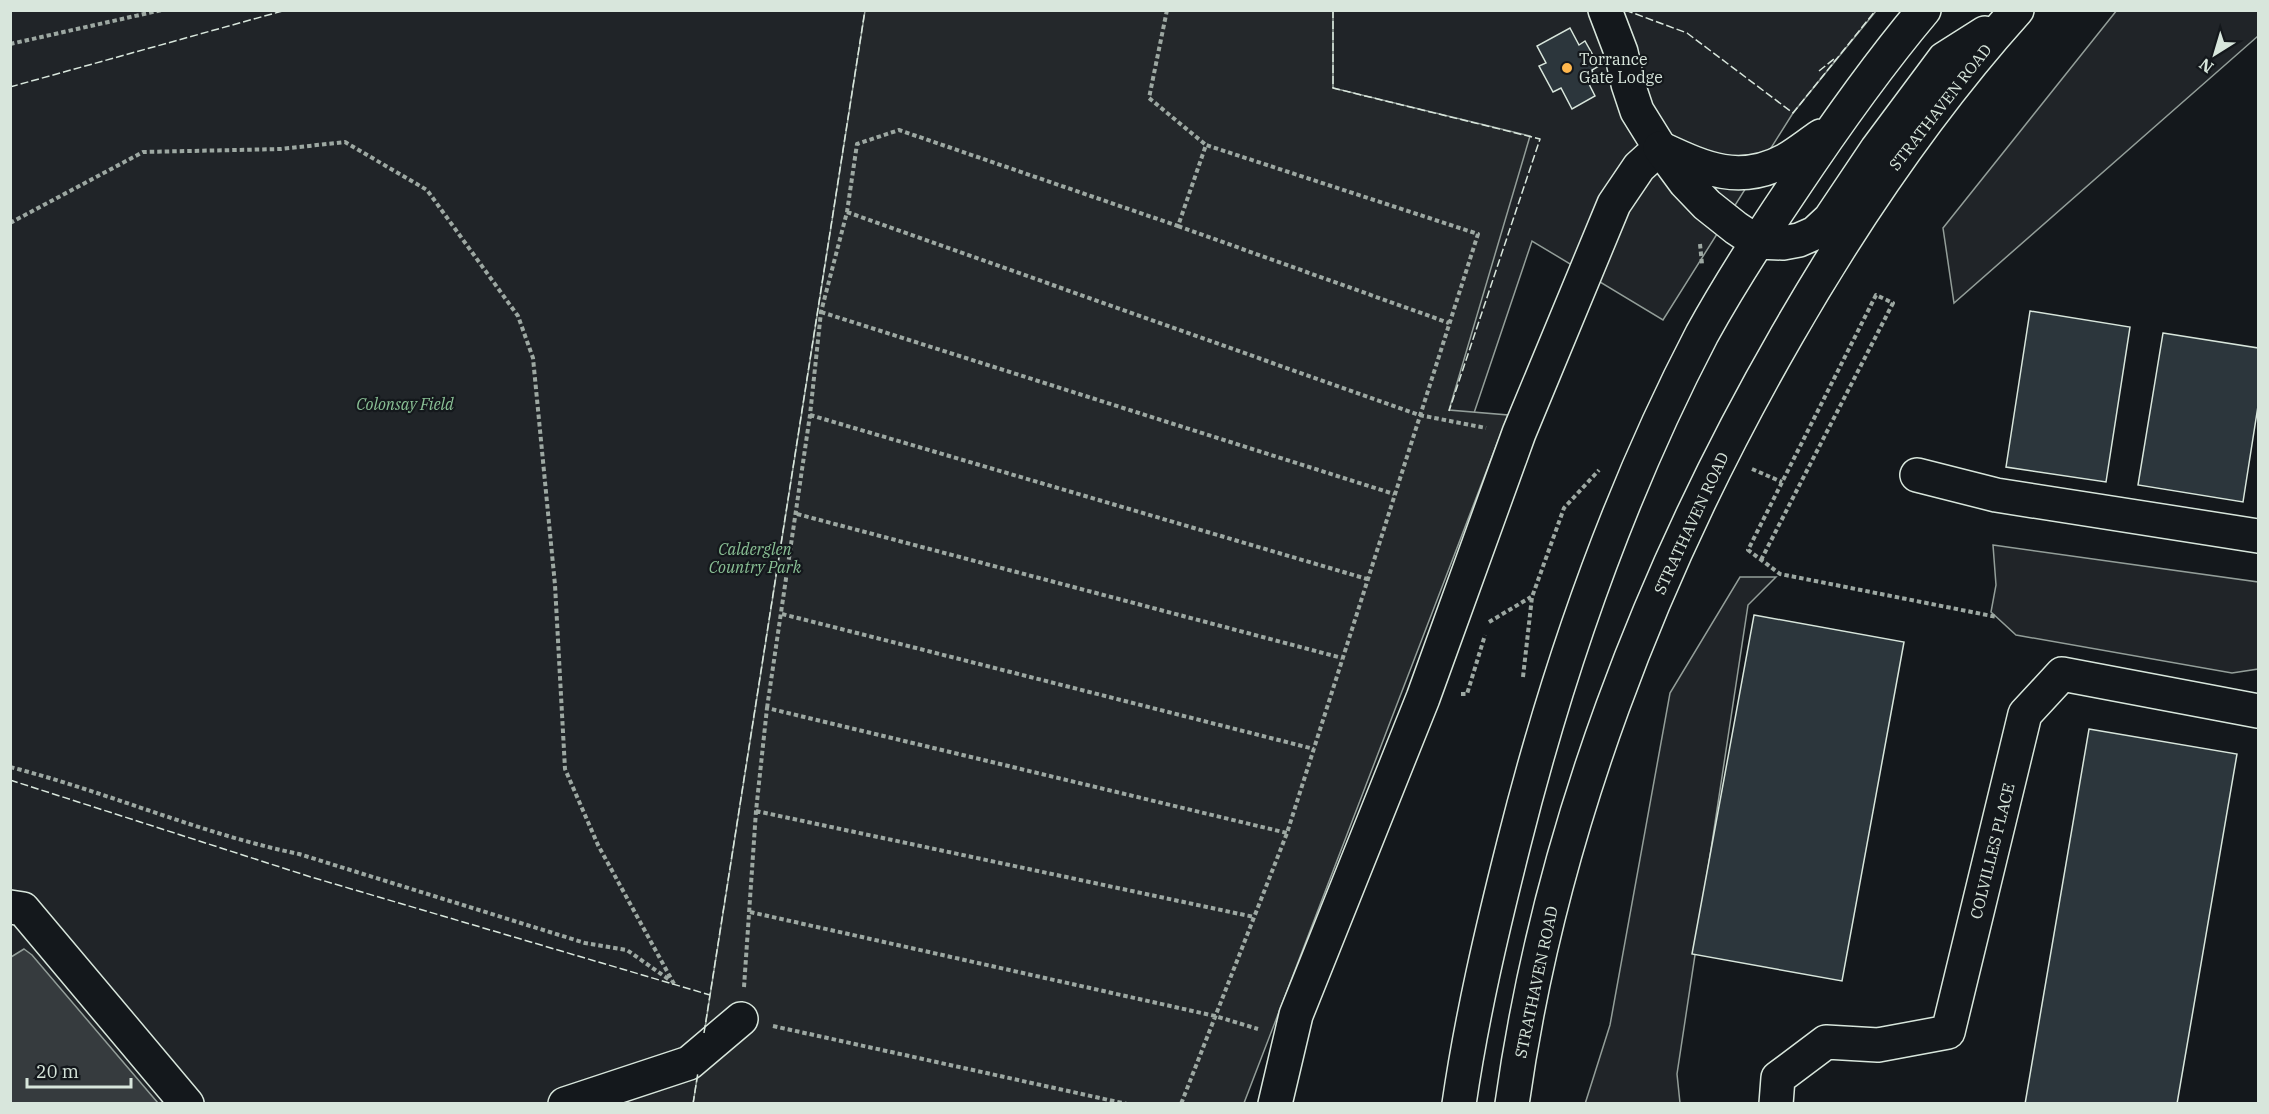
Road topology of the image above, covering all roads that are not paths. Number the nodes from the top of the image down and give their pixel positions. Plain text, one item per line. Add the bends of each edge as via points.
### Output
1 (1605, 10) edge
2 (1924, 10) edge
3 (2016, 12) edge
4 (1834, 126) junction
5 (1660, 148) junction
6 (1707, 205) junction
7 (1757, 242) junction
8 (1719, 305) junction
9 (1917, 475) dead end
10 (2259, 536) edge
11 (2259, 711) edge
12 (10, 907) edge
13 (741, 1019) road end
14 (1515, 1094) edge
15 (187, 1104) edge
16 (565, 1104) edge
17 (1275, 1104) edge
18 (1459, 1104) edge
19 (1776, 1104) edge

1 - 5 main road via 1638,111
2 - 4 main road
3 - 7 main road via 1944,59 1830,219 1815,233 1782,243
3 - 14 main road, STRATHAVEN ROAD via 1932,115 1869,203 1814,288 1747,405 1697,504 1647,619 1581,804 1532,989
4 - 5 main road via 1786,160 1742,174 1711,169
4 - 7 main road
5 - 6 main road
5 - 17 main road via 1639,167 1614,204 1519,432 1423,698 1296,1015
6 - 7 main road
6 - 8 main road via 1723,236 1727,257
7 - 8 main road
8 - 18 main road via 1634,478 1561,675 1532,771 1482,971
9 - 10 main road via 1996,495
11 - 19 main road, COLVILLES PLACE via 2062,674 2025,714 1948,1032 1878,1045 1826,1042 1778,1078
12 - 15 main road via 23,909
13 - 16 main road via 689,1063

